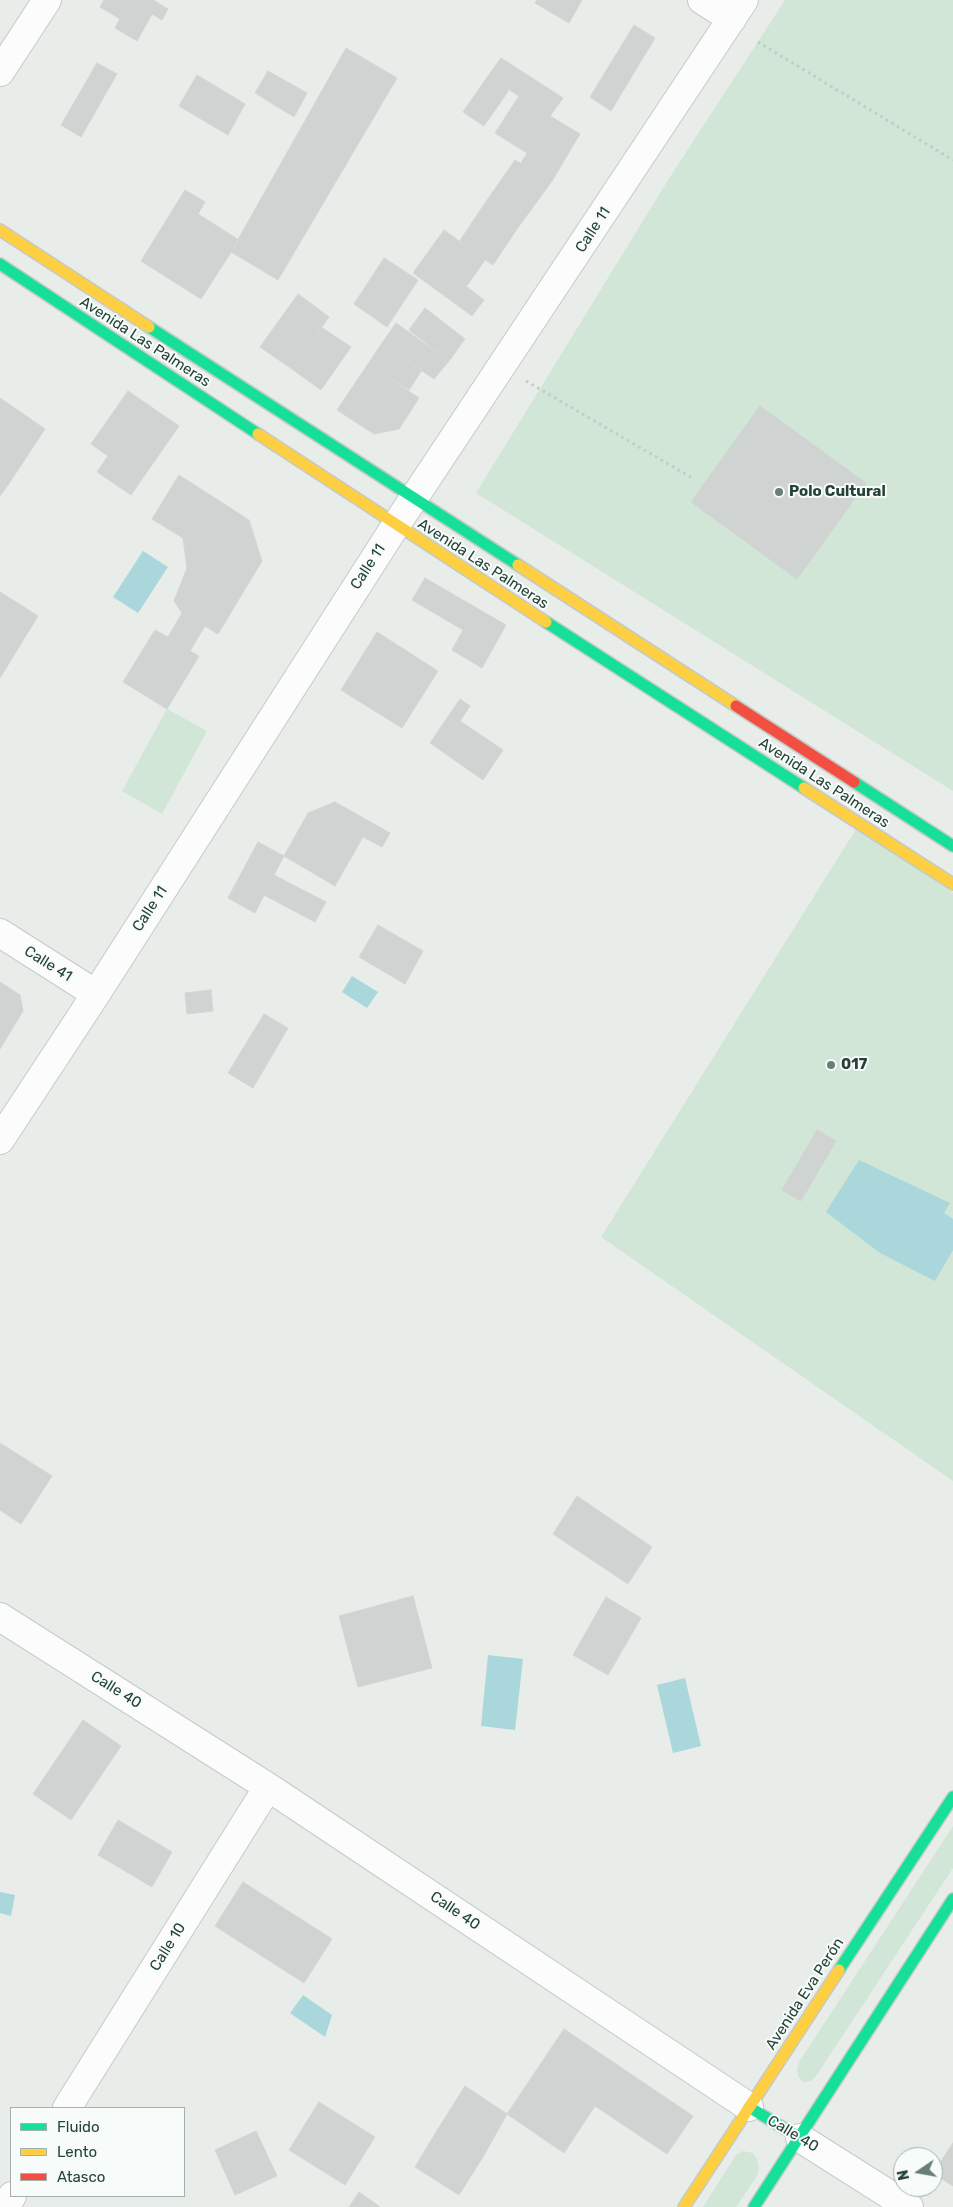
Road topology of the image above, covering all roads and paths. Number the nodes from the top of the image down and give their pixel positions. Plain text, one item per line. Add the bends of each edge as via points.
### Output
1 (47, 0) edge
2 (702, 0) edge
3 (738, 10) edge
4 (758, 42) dead end
5 (0, 72) edge
6 (953, 160) edge
7 (0, 230) edge
8 (0, 264) edge
9 (502, 367) junction
10 (694, 479) dead end
11 (414, 498) junction
12 (396, 525) junction
13 (953, 846) edge
14 (953, 884) edge
15 (0, 933) edge
16 (96, 994) junction
17 (0, 1140) edge
18 (0, 1617) edge
19 (268, 1787) junction
20 (953, 1797) edge
21 (953, 1899) edge
22 (68, 2107) edge
23 (749, 2107) junction
24 (800, 2138) junction
25 (684, 2207) edge
26 (754, 2207) edge
27 (909, 2207) edge

1 - 5 street
2 - 3 street
3 - 9 street, Calle 11
4 - 6 path
7 - 11 main road, Avenida Las Palmeras
8 - 12 main road, Avenida Las Palmeras
9 - 10 path
9 - 11 street, Calle 11
11 - 12 street, Calle 11
11 - 13 main road, Avenida Las Palmeras
12 - 14 main road, Avenida Las Palmeras
12 - 16 street, Calle 11
15 - 16 street, Calle 41
16 - 17 street, Calle 11
18 - 19 street, Calle 40
19 - 22 street, Calle 10
19 - 23 street, Calle 40
20 - 23 main road, Avenida Eva Perón
21 - 24 main road
23 - 24 main road, Calle 40
23 - 25 main road, Avenida Eva Perón
24 - 26 main road
24 - 27 street, Calle 40

